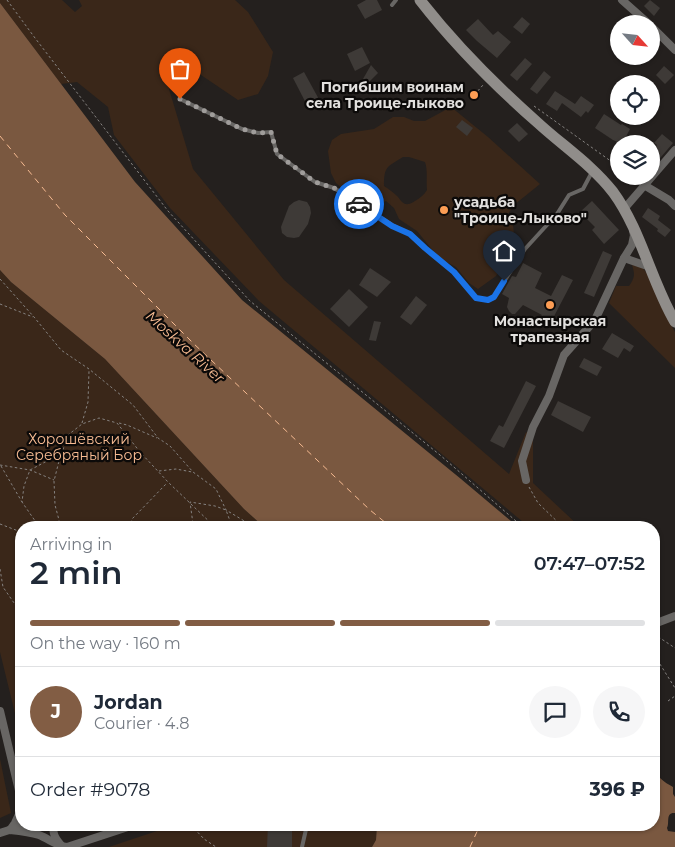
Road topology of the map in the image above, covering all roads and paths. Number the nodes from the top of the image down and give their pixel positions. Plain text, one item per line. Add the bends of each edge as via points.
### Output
1 (7, 0) edge
2 (396, 0) edge
3 (420, 0) edge
4 (622, 0) edge
5 (392, 5) dead end
6 (639, 15) edge
7 (660, 35) edge
8 (675, 50) edge
9 (485, 83) dead end
10 (476, 93) dead end
11 (180, 99) dead end
12 (531, 103) dead end
13 (675, 150) edge
14 (610, 160) edge
15 (660, 167) edge
16 (593, 170) junction
17 (644, 185) joint
18 (675, 206) edge
19 (624, 209) junction
20 (632, 226) junction
21 (624, 258) junction
22 (650, 267) junction
23 (0, 279) edge
24 (0, 304) edge
25 (34, 317) junction
26 (675, 322) edge
27 (89, 369) junction
28 (117, 423) junction
29 (82, 424) junction
30 (68, 435) junction
31 (158, 438) junction
32 (0, 466) edge
33 (30, 470) junction
34 (159, 471) junction
35 (193, 472) junction
36 (526, 480) joint
37 (54, 481) junction
38 (168, 482) junction
39 (22, 502) junction
40 (190, 502) junction
41 (226, 510) junction
42 (35, 521) edge
43 (59, 521) edge
44 (132, 521) edge
45 (193, 521) edge
46 (209, 521) edge
47 (230, 521) edge
48 (244, 521) edge
49 (516, 521) edge
50 (557, 521) edge
51 (0, 524) edge
52 (15, 530) edge
53 (0, 569) edge
54 (15, 604) edge
55 (675, 616) edge
56 (660, 622) edge
57 (660, 638) edge
58 (675, 648) edge
59 (660, 664) edge
60 (675, 688) edge
61 (675, 696) edge
62 (668, 701) dead end
63 (0, 711) edge
64 (15, 774) edge
65 (15, 823) edge
66 (15, 828) edge
67 (10, 830) junction
68 (15, 831) edge
69 (17, 831) edge
70 (53, 831) edge
71 (116, 831) edge
72 (197, 831) edge
73 (306, 831) edge
74 (0, 833) edge
75 (62, 846) edge
76 (216, 847) edge
77 (302, 847) edge

1 - 49 path via 168,211 250,301
2 - 5 lane
3 - 16 street via 507,95
4 - 6 street
7 - 8 street
9 - 10 path
11 - 16 lane via 242,129 271,132 277,154 315,182 334,188 410,234 454,272 476,298 488,300 494,297 525,249 569,195 583,189
12 - 14 path
13 - 15 street
16 - 19 street
17 - 18 street
17 - 19 street
19 - 20 street
20 - 21 street via 632,245
20 - 22 street
21 - 22 street
21 - 36 street via 595,320 564,355 522,461
22 - 26 street
23 - 25 path
24 - 25 path
25 - 27 path via 61,350
27 - 29 path via 88,402
27 - 31 path via 133,405
28 - 29 path via 99,418
28 - 31 path
28 - 34 path
29 - 30 path
30 - 33 path via 49,460
30 - 37 path
31 - 35 path via 170,446
32 - 33 path
32 - 39 path
33 - 37 path
33 - 39 path
34 - 35 path
34 - 38 path
35 - 41 path via 216,488
36 - 50 path via 538,503
37 - 43 path
38 - 40 path
38 - 44 path
39 - 42 path
40 - 41 path
40 - 45 path
40 - 46 path
41 - 47 path
41 - 48 path
51 - 52 path
53 - 54 path via 3,587
55 - 56 street
57 - 58 path
59 - 60 path
61 - 62 path
63 - 64 street
65 - 67 street
66 - 67 street
67 - 68 street
67 - 74 street
69 - 75 street via 41,836
70 - 75 street
71 - 75 street via 72,846
72 - 76 path
73 - 77 lane

